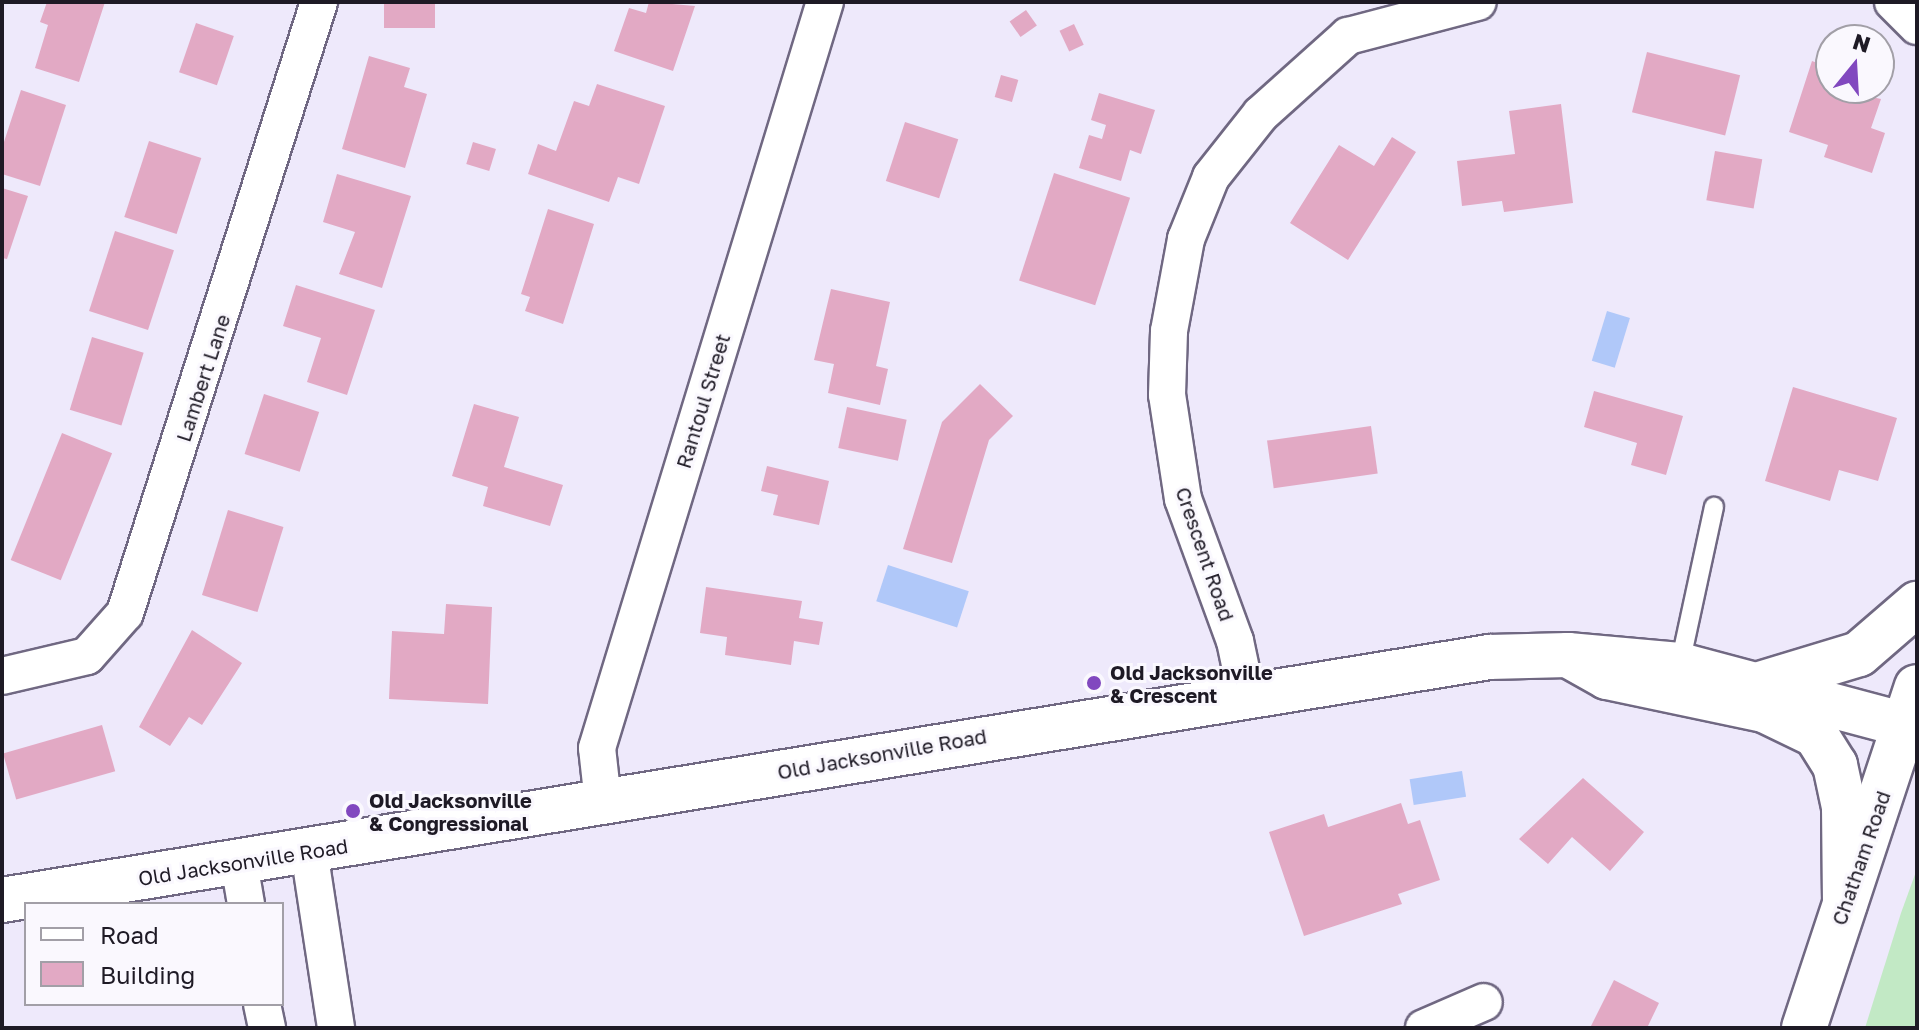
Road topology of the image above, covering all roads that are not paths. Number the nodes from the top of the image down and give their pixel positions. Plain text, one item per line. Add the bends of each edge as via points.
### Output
1 (319, 2) edge
2 (825, 2) edge
3 (1478, 2) edge
4 (1893, 2) edge
5 (1917, 26) edge
6 (1714, 507) dead end
7 (1917, 604) edge
8 (1568, 655) junction
9 (1680, 665) junction
10 (2, 676) edge
11 (1763, 683) junction
12 (1246, 693) junction
13 (1911, 706) edge
14 (603, 802) junction
15 (309, 851) junction
16 (243, 883) edge
17 (2, 900) edge
18 (1845, 903) junction
19 (1484, 1002) dead end
20 (262, 1006) edge
21 (267, 1028) edge
22 (336, 1028) edge
23 (1424, 1028) edge
24 (1804, 1028) edge

1 - 10 street, Lambert Lane via 125,613 87,656
2 - 14 street, Rantoul Street via 597,748
3 - 12 street, Crescent Road via 1348,36 1261,114 1211,177 1186,239 1169,331 1167,395 1183,499 1235,641
4 - 5 street
6 - 9 lane
7 - 11 street via 1859,654
8 - 9 street, Old Jacksonville Road
8 - 12 street, Old Jacksonville Road via 1489,657
8 - 18 street via 1607,677 1764,710 1816,735 1835,765 1844,807
9 - 11 street, Old Jacksonville Road
11 - 13 street, Old Jacksonville Road
12 - 14 street, Old Jacksonville Road
13 - 18 street, Chatham Road
14 - 15 street, Old Jacksonville Road
15 - 16 street, Old Jacksonville Road
15 - 22 street
16 - 17 street, Old Jacksonville Road
18 - 24 street, Chatham Road
19 - 23 street
20 - 21 street

